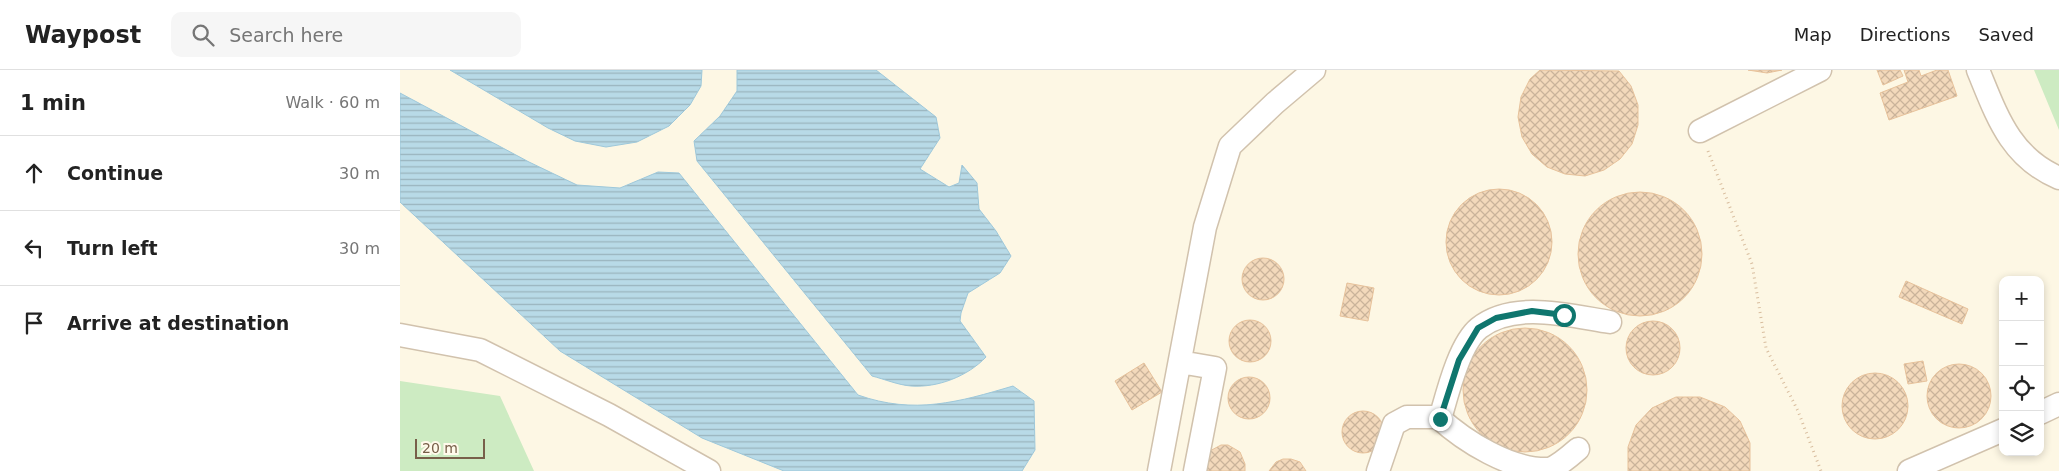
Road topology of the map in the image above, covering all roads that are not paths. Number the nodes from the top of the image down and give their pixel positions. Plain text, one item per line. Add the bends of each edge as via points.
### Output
1 (1314, 70) edge
2 (1820, 70) edge
3 (1978, 70) edge
4 (1700, 131) road end
5 (2059, 178) edge
6 (1610, 322) dead end
7 (400, 335) edge
8 (1180, 362) junction
9 (2059, 404) edge
10 (2044, 411) edge
11 (1440, 419) junction
12 (1999, 432) edge
13 (1578, 449) dead end
14 (709, 471) edge
15 (1160, 471) edge
16 (1195, 471) edge
17 (1378, 471) edge
18 (1909, 471) edge

1 - 8 lane via 1230,146 1205,227
2 - 4 lane
3 - 5 lane via 2000,124 2014,145 2030,162
6 - 11 lane via 1532,311 1496,318 1478,328 1459,360
7 - 14 lane via 480,350 609,414
8 - 15 lane
8 - 16 lane via 1215,368
9 - 10 lane
11 - 13 lane via 1465,442 1497,463 1516,470 1548,470
11 - 17 lane via 1407,417 1394,424
12 - 18 lane

